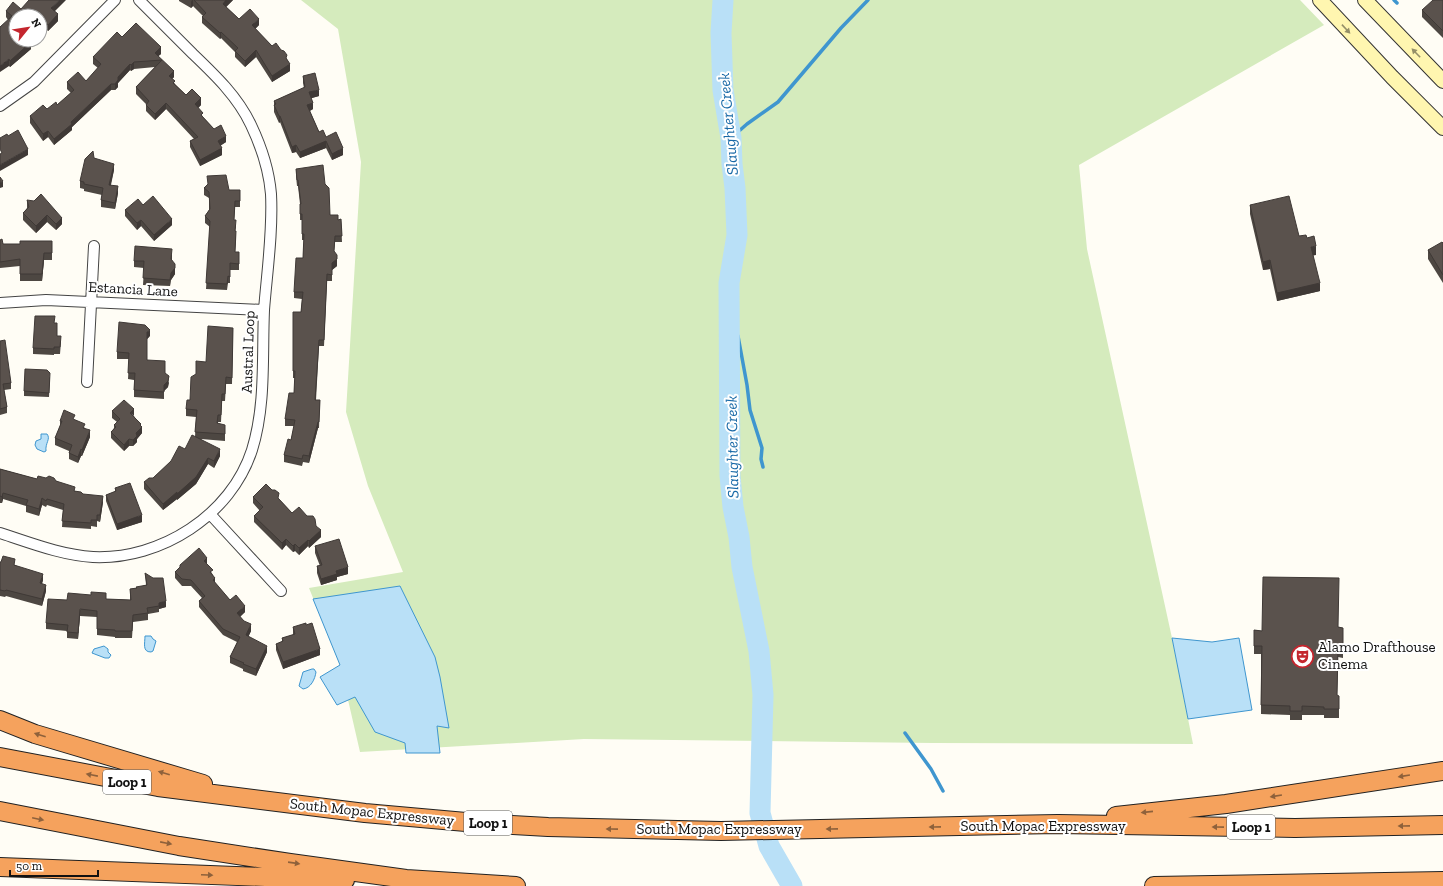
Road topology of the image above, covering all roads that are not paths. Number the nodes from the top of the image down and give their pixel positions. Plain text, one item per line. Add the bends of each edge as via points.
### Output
1 (115, 0) edge
2 (139, 0) edge
3 (1320, 0) edge
4 (1365, 0) edge
5 (1443, 81) edge
6 (0, 106) edge
7 (1443, 128) edge
8 (94, 246) dead end
9 (92, 302) junction
10 (0, 304) edge
11 (264, 310) junction
12 (87, 382) dead end
13 (210, 514) junction
14 (0, 534) edge
15 (281, 591) dead end
16 (0, 720) edge
17 (0, 757) edge
18 (1443, 771) edge
19 (256, 799) junction
20 (0, 811) edge
21 (1058, 824) junction
22 (1443, 825) edge
23 (0, 867) edge
24 (406, 879) junction
25 (1443, 881) edge
26 (516, 886) edge
27 (1154, 886) edge

1 - 6 street via 41,76
2 - 11 street, Austral Loop via 236,98 256,136 268,173 271,194
3 -> 7 main road
5 -> 4 main road
8 - 9 street
9 - 10 street, Estancia Lane via 46,300
9 - 11 street, Estancia Lane
9 - 12 street
11 - 13 street, Austral Loop via 261,409 252,449 245,468 233,487
13 - 14 street, Austral Loop via 184,532 156,546 113,556 94,557 62,553
13 - 15 street
19 -> 16 highway via 35,734
19 -> 17 highway, South Mopac Expressway / Loop 1 via 158,787
18 -> 21 highway via 1226,804
21 -> 19 highway, South Mopac Expressway / Loop 1 via 721,831 548,827 365,813
20 -> 24 highway via 179,846
22 -> 21 highway, South Mopac Expressway / Loop 1 via 1295,828
23 -> 24 highway via 338,881
24 - 26 highway
25 - 27 highway

